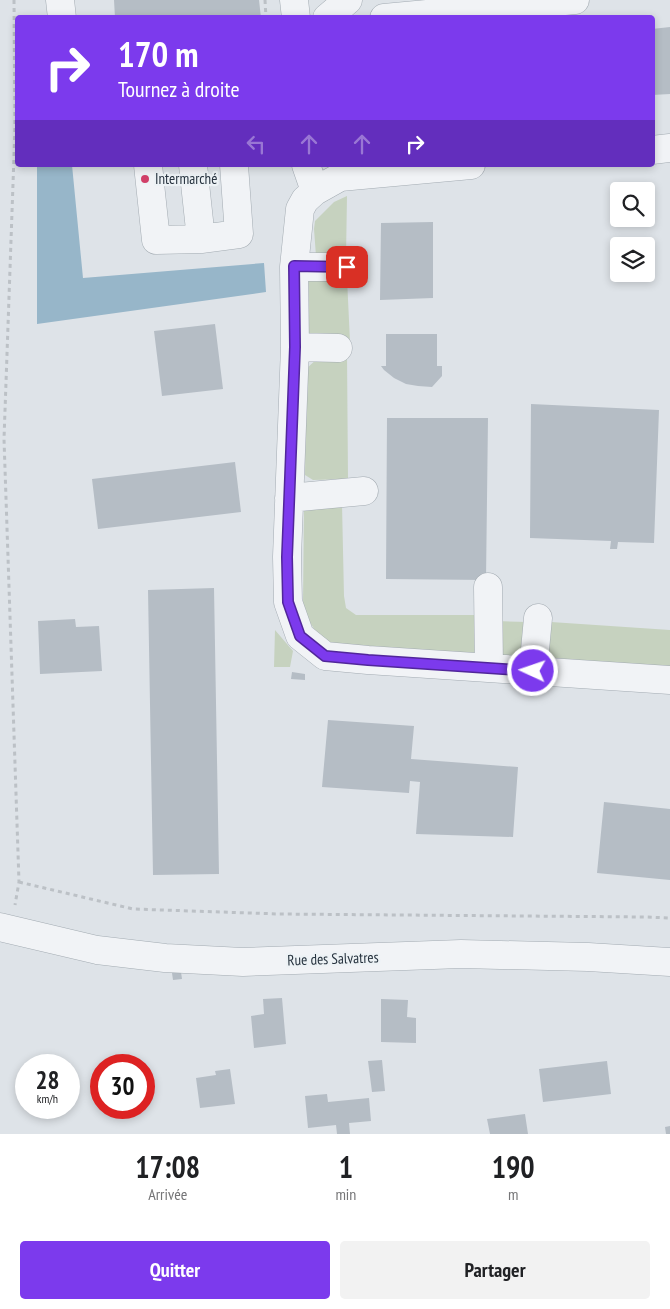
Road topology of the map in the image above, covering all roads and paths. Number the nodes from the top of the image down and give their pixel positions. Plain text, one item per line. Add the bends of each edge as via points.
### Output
1 (14, 0) edge
2 (60, 0) edge
3 (265, 0) edge
4 (294, 0) edge
5 (348, 0) edge
6 (573, 0) edge
7 (514, 3) edge
8 (62, 15) edge
9 (266, 15) edge
10 (296, 15) edge
11 (330, 15) edge
12 (410, 15) edge
13 (670, 148) edge
14 (655, 150) edge
15 (148, 167) edge
16 (193, 167) edge
17 (234, 167) edge
18 (307, 167) edge
19 (420, 167) edge
20 (315, 191) junction
21 (201, 240) junction
22 (294, 266) junction
23 (347, 267) dead end
24 (295, 347) junction
25 (338, 348) dead end
26 (364, 491) dead end
27 (289, 498) junction
28 (488, 588) dead end
29 (538, 618) dead end
30 (489, 668) junction
31 (533, 671) junction
32 (670, 680) edge
33 (19, 882) junction
34 (670, 918) edge
35 (5, 928) edge
36 (670, 962) edge

1 - 33 path via 15,127 4,439
2 - 8 street
3 - 9 path
4 - 10 street
5 - 11 street
6 - 7 street
7 - 12 street
13 - 14 street
15 - 21 street via 156,240
16 - 21 street
17 - 21 street via 239,234
18 - 20 street
19 - 20 street via 340,177
20 - 22 street via 300,209
22 - 23 street
22 - 24 street
24 - 25 street
24 - 27 street
26 - 27 street
27 - 30 street via 287,557 281,602 300,636 325,656
28 - 30 street
29 - 31 street
30 - 31 street
31 - 32 street
33 - 34 path via 133,909 279,914
33 - 35 path
35 - 36 street, Rue des Salvatres via 98,950 243,962 461,954

